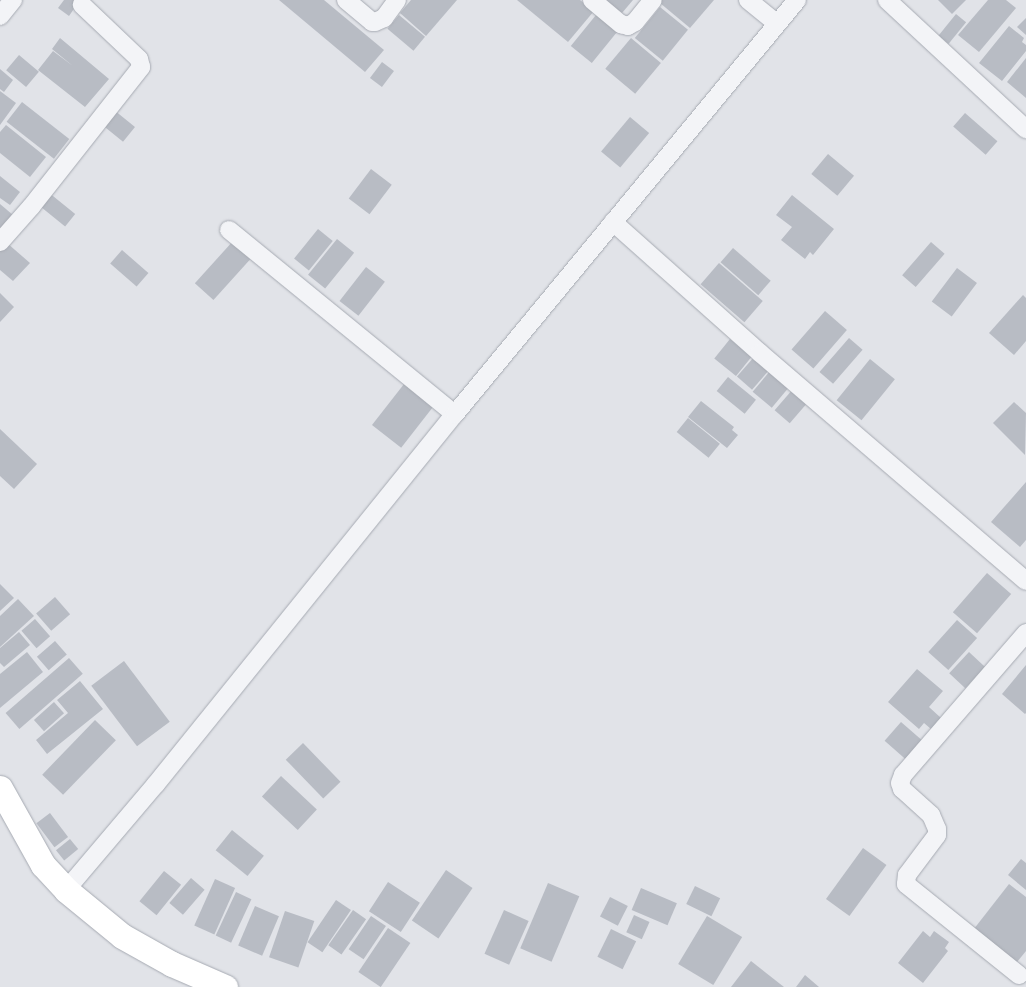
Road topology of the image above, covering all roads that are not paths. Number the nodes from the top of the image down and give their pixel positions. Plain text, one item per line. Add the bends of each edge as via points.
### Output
1 (13, 0) edge
2 (346, 0) edge
3 (397, 0) edge
4 (592, 0) edge
5 (653, 0) edge
6 (748, 0) edge
7 (797, 0) edge
8 (887, 0) edge
9 (82, 5) dead end
10 (0, 16) edge
11 (776, 23) junction
12 (1026, 129) edge
13 (613, 222) junction
14 (229, 230) dead end
15 (0, 242) edge
16 (455, 414) junction
17 (1026, 581) edge
18 (1026, 633) edge
19 (0, 788) edge
20 (66, 890) junction
21 (1019, 976) edge
22 (225, 987) edge

1 - 10 street
2 - 3 street via 372,22 384,18
4 - 5 street via 628,26
6 - 11 street
7 - 11 street
8 - 12 street
9 - 15 street via 139,59 142,67 31,208
11 - 13 street
13 - 16 street
13 - 17 street
14 - 16 street
16 - 20 street via 156,784
18 - 21 street via 903,775 900,783 902,789 931,815 937,829 937,835 907,875 906,884
19 - 20 street via 43,865
20 - 22 street via 122,936 172,964

